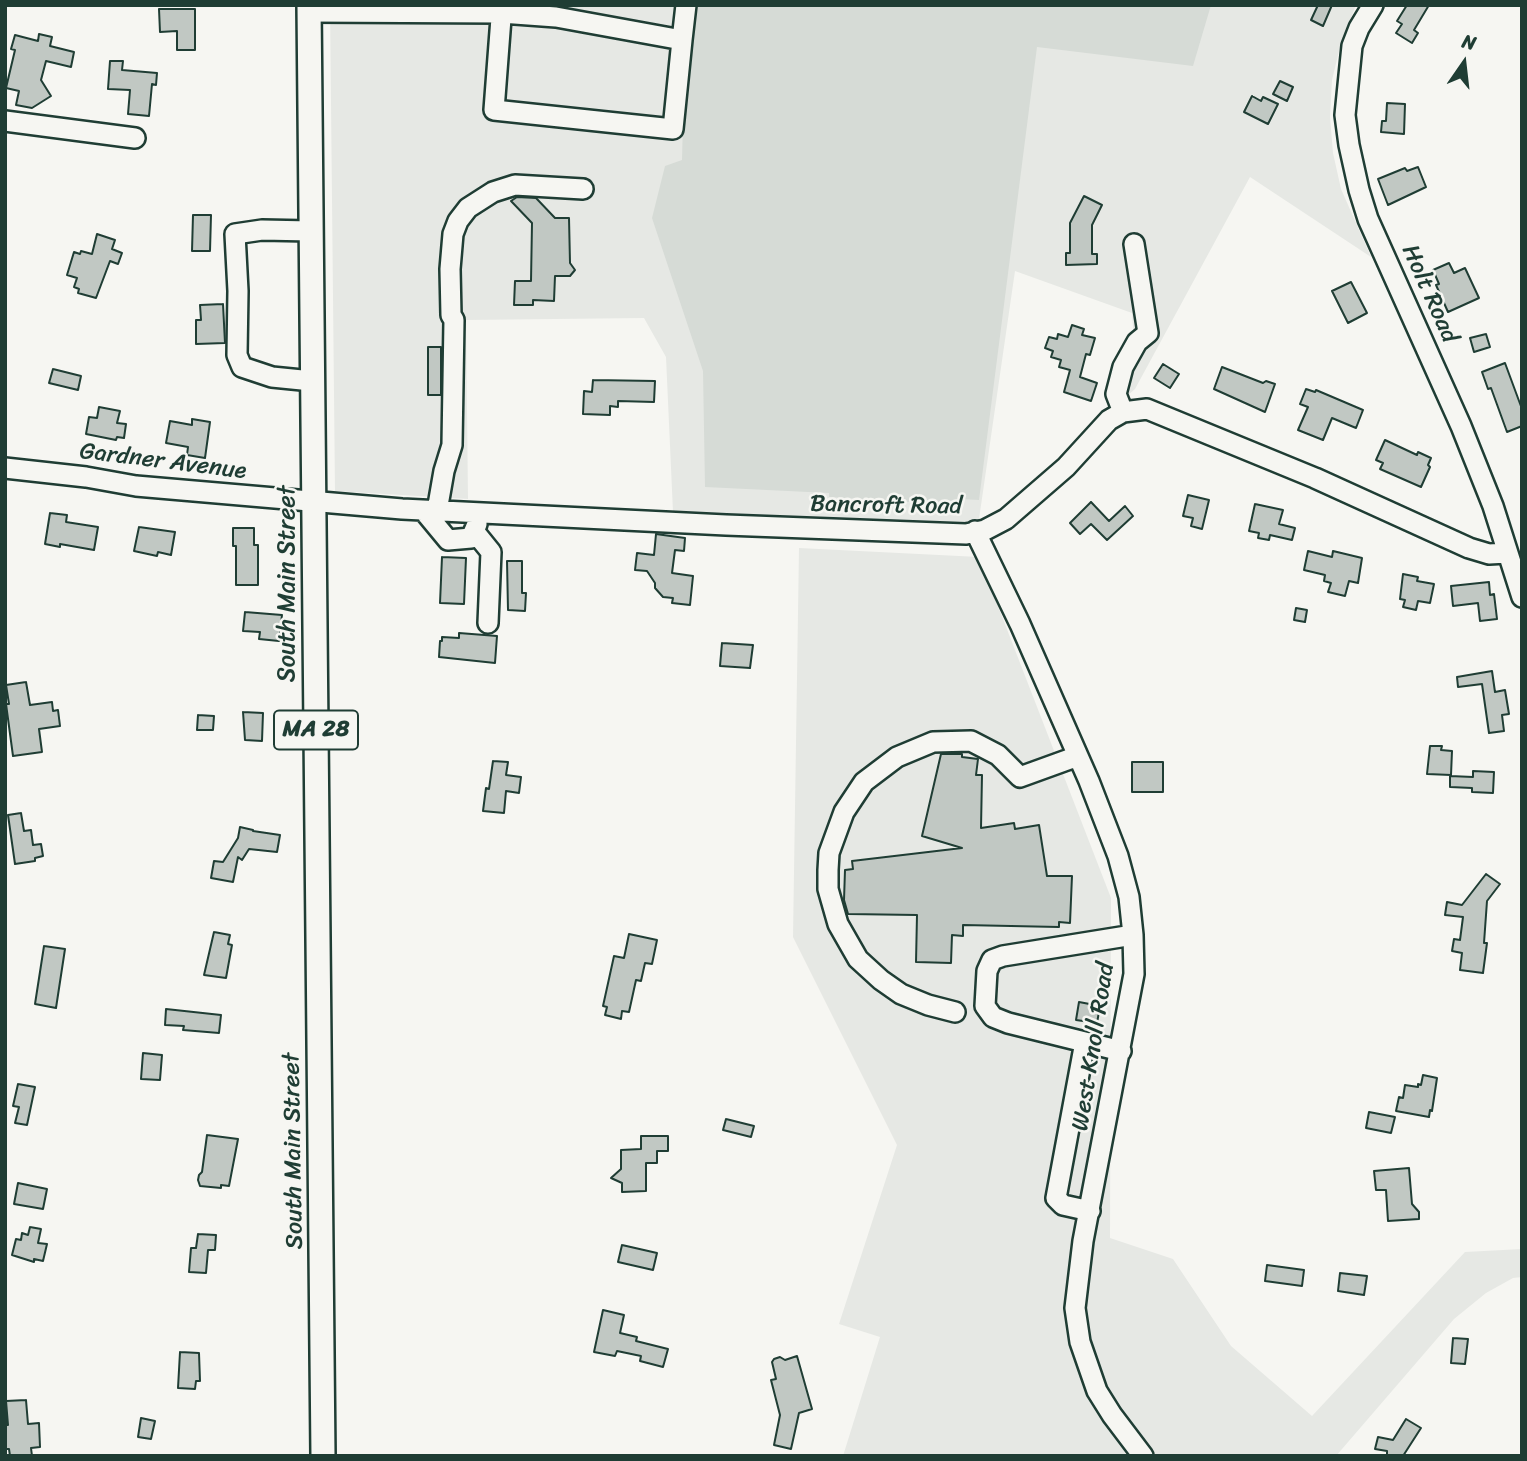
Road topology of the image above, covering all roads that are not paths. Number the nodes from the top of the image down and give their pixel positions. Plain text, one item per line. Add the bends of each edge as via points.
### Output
1 (686, 5) edge
2 (1373, 5) edge
3 (309, 8) edge
4 (501, 9) edge
5 (557, 11) edge
6 (682, 40) junction
7 (5, 121) edge
8 (135, 138) dead end
9 (583, 189) dead end
10 (311, 231) junction
11 (1134, 244) dead end
12 (312, 381) junction
13 (1123, 412) junction
14 (5, 468) edge
15 (315, 503) junction
16 (430, 511) junction
17 (477, 523) junction
18 (975, 531) junction
19 (1507, 553) junction
20 (1522, 597) edge
21 (488, 623) dead end
22 (1078, 756) junction
23 (1133, 935) junction
24 (956, 1012) dead end
25 (1085, 1042) junction
26 (1121, 1051) junction
27 (1090, 1211) junction
28 (323, 1456) edge
29 (1143, 1456) edge

1 - 6 street
2 - 19 street, Holt Road via 1352,46 1346,102 1359,190 1461,426
3 - 4 street
3 - 10 main road, South Main Street / MA 28
4 - 5 street
4 - 6 street via 495,110 673,129
5 - 6 street
7 - 8 street
9 - 16 street via 515,185 493,192 468,208 458,221 450,269 452,445
10 - 12 main road, South Main Street / MA 28
10 - 12 street via 235,234 237,355 242,367 272,377
11 - 13 street via 1148,333 1137,342 1123,367 1116,394
12 - 15 main road, South Main Street / MA 28
13 - 18 street, Bancroft Road via 1109,420 1066,467 1006,519
13 - 19 street via 1147,409 1178,420 1469,548
14 - 15 street, Gardner Avenue
15 - 16 street, Bancroft Road
15 - 28 main road, South Main Street / MA 28
16 - 17 street, Bancroft Road
16 - 17 street via 448,540 471,538
17 - 18 street, Bancroft Road
17 - 21 street via 491,552
18 - 22 street, West Knoll Road
19 - 20 street, Holt Road
22 - 23 street, West Knoll Road via 1118,856
22 - 24 street via 1020,777 998,755 971,741 933,742 897,757 864,782 845,812 828,870 838,924 858,960 881,980 901,994
23 - 25 street via 1003,956 992,960 987,971 985,1006 993,1017
23 - 26 street, West Knoll Road via 1134,974
25 - 26 street
25 - 27 street via 1056,1198 1063,1205
26 - 27 street, West Knoll Road
27 - 29 street, West Knoll Road via 1077,1275 1080,1342 1097,1391

